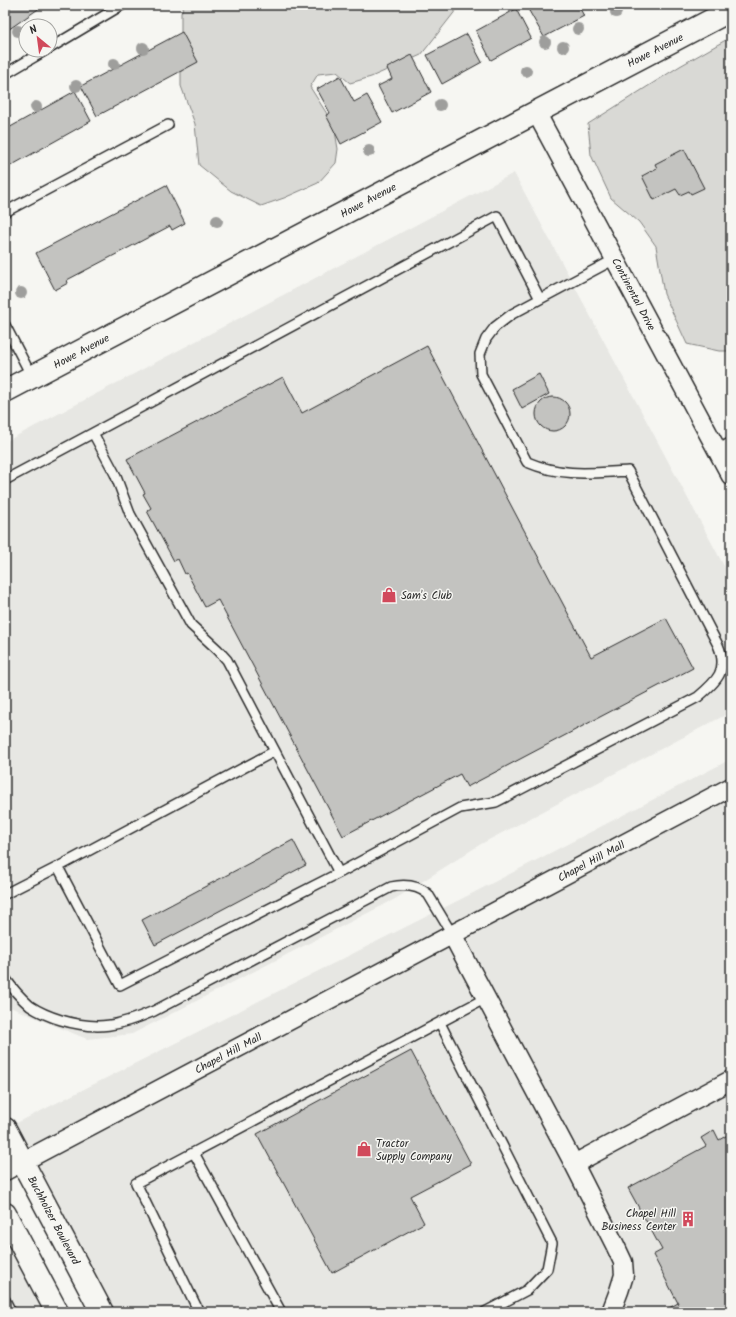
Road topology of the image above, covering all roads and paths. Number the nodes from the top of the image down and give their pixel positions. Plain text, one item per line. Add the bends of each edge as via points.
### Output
1 (122, 5) edge
2 (731, 10) edge
3 (58, 43) edge
4 (32, 58) edge
5 (5, 74) edge
6 (536, 112) junction
7 (168, 125) dead end
8 (5, 212) edge
9 (615, 259) junction
10 (540, 299) junction
11 (5, 325) edge
12 (32, 377) junction
13 (5, 391) edge
14 (93, 433) junction
15 (724, 446) edge
16 (731, 476) edge
17 (5, 480) edge
18 (275, 751) junction
19 (731, 787) edge
20 (58, 867) junction
21 (339, 873) junction
22 (5, 894) edge
23 (452, 934) junction
24 (5, 978) edge
25 (486, 998) junction
26 (440, 1022) junction
27 (731, 1080) edge
28 (5, 1129) edge
29 (194, 1152) junction
30 (574, 1164) junction
31 (14, 1166) edge
32 (5, 1214) edge
33 (5, 1300) edge
34 (12, 1312) edge
35 (57, 1312) edge
36 (102, 1312) edge
37 (199, 1312) edge
38 (281, 1312) edge
39 (485, 1312) edge
40 (611, 1312) edge

1 - 3 lane
2 - 6 street, Howe Avenue
4 - 5 lane
6 - 9 street, Continental Drive
6 - 12 street, Howe Avenue
7 - 8 lane
9 - 10 lane
9 - 15 street, Continental Drive
10 - 14 lane via 497,216
10 - 21 lane via 512,314 495,327 486,339 480,354 480,374 527,462 563,472 628,471 721,650 722,666 718,678 698,697 496,802 460,808
11 - 12 lane
12 - 13 street, Howe Avenue
14 - 17 lane
14 - 18 lane via 115,474 130,514 191,625 227,660
15 - 16 street, Continental Drive
18 - 20 lane
18 - 21 lane
19 - 23 street, Chapel Hill Mall
20 - 21 lane via 120,985
20 - 22 lane
23 - 24 lane via 424,890 408,885 391,887 154,1011 134,1020 96,1027 52,1018 30,1006
23 - 25 street
23 - 31 street, Chapel Hill Mall
25 - 26 lane
25 - 30 street
26 - 29 lane
26 - 39 lane via 552,1243 547,1269 527,1290
27 - 30 street
28 - 31 street, Buchholzer Boulevard
29 - 37 lane via 136,1183
29 - 38 lane
30 - 40 street via 623,1262 624,1275
31 - 36 street, Buchholzer Boulevard
32 - 35 street
33 - 34 lane

